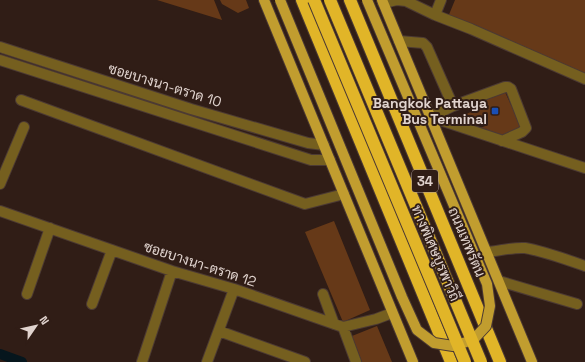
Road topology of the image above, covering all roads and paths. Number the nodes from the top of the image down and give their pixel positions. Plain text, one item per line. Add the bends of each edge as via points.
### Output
1 (264, 0) edge
2 (280, 0) edge
3 (302, 0) edge
4 (314, 0) edge
5 (330, 0) edge
6 (350, 0) edge
7 (367, 0) edge
8 (406, 0) edge
9 (441, 0) edge
10 (383, 1) edge
11 (435, 15) junction
12 (399, 42) junction
13 (0, 47) edge
14 (0, 60) edge
15 (585, 79) edge
16 (21, 100) dead end
17 (454, 106) junction
18 (431, 117) junction
19 (24, 127) dead end
20 (502, 141) junction
21 (324, 145) junction
22 (330, 160) junction
23 (3, 168) edge
24 (585, 168) edge
25 (0, 184) edge
26 (344, 194) junction
27 (0, 211) edge
28 (50, 228) junction
29 (112, 250) junction
30 (487, 252) junction
31 (585, 266) edge
32 (172, 271) junction
33 (498, 281) junction
34 (234, 289) junction
35 (27, 294) dead end
36 (323, 294) dead end
37 (92, 304) dead end
38 (577, 304) dead end
39 (392, 313) junction
40 (338, 326) junction
41 (218, 331) junction
42 (142, 362) edge
43 (207, 362) edge
44 (306, 362) edge
45 (356, 362) edge
46 (413, 362) edge
47 (451, 362) edge
48 (465, 362) edge
49 (481, 362) edge
50 (500, 362) edge
51 (532, 362) edge

1 - 21 main road
2 - 7 main road, bridge via 417,330 434,343 453,346 473,340 486,326 490,306 487,284
3 - 47 highway
4 - 48 highway, ทางพิเศษบูรพาวิถี, bridge
5 - 49 highway, ทางพิเศษบูรพาวิถี, bridge
6 - 50 highway, ถนนเทพรัตน / 34
8 - 10 street
8 - 11 street
9 - 11 street
10 - 12 main road, ถนนเทพรัตน / 34
11 - 15 street
12 - 17 street via 423,43 427,47
12 - 18 main road, ถนนเทพรัตน / 34
13 - 21 street, ซอยบางนา-ตราด 10 via 191,109 308,143
14 - 22 street via 311,160
16 - 26 street via 305,204
17 - 18 street
17 - 20 street via 505,87 510,88 526,128
18 - 20 street
18 - 30 main road, ถนนเทพรัตน / 34
19 - 23 street
20 - 24 street
21 - 22 main road
22 - 26 main road
23 - 25 street
26 - 39 main road
27 - 28 street, ซอยบางนา-ตราด 12
28 - 29 street, ซอยบางนา-ตราด 12
28 - 35 street
29 - 32 street, ซอยบางนา-ตราด 12
29 - 37 street
30 - 31 street via 525,248
30 - 33 main road, ถนนเทพรัตน / 34
32 - 34 street, ซอยบางนา-ตราด 12
32 - 42 street
33 - 38 street
33 - 51 main road, ถนนเทพรัตน / 34
34 - 40 street, ซอยบางนา-ตราด 12
34 - 41 street
36 - 40 street
39 - 40 street via 376,319
39 - 46 main road
40 - 45 street
41 - 43 street
41 - 44 street

